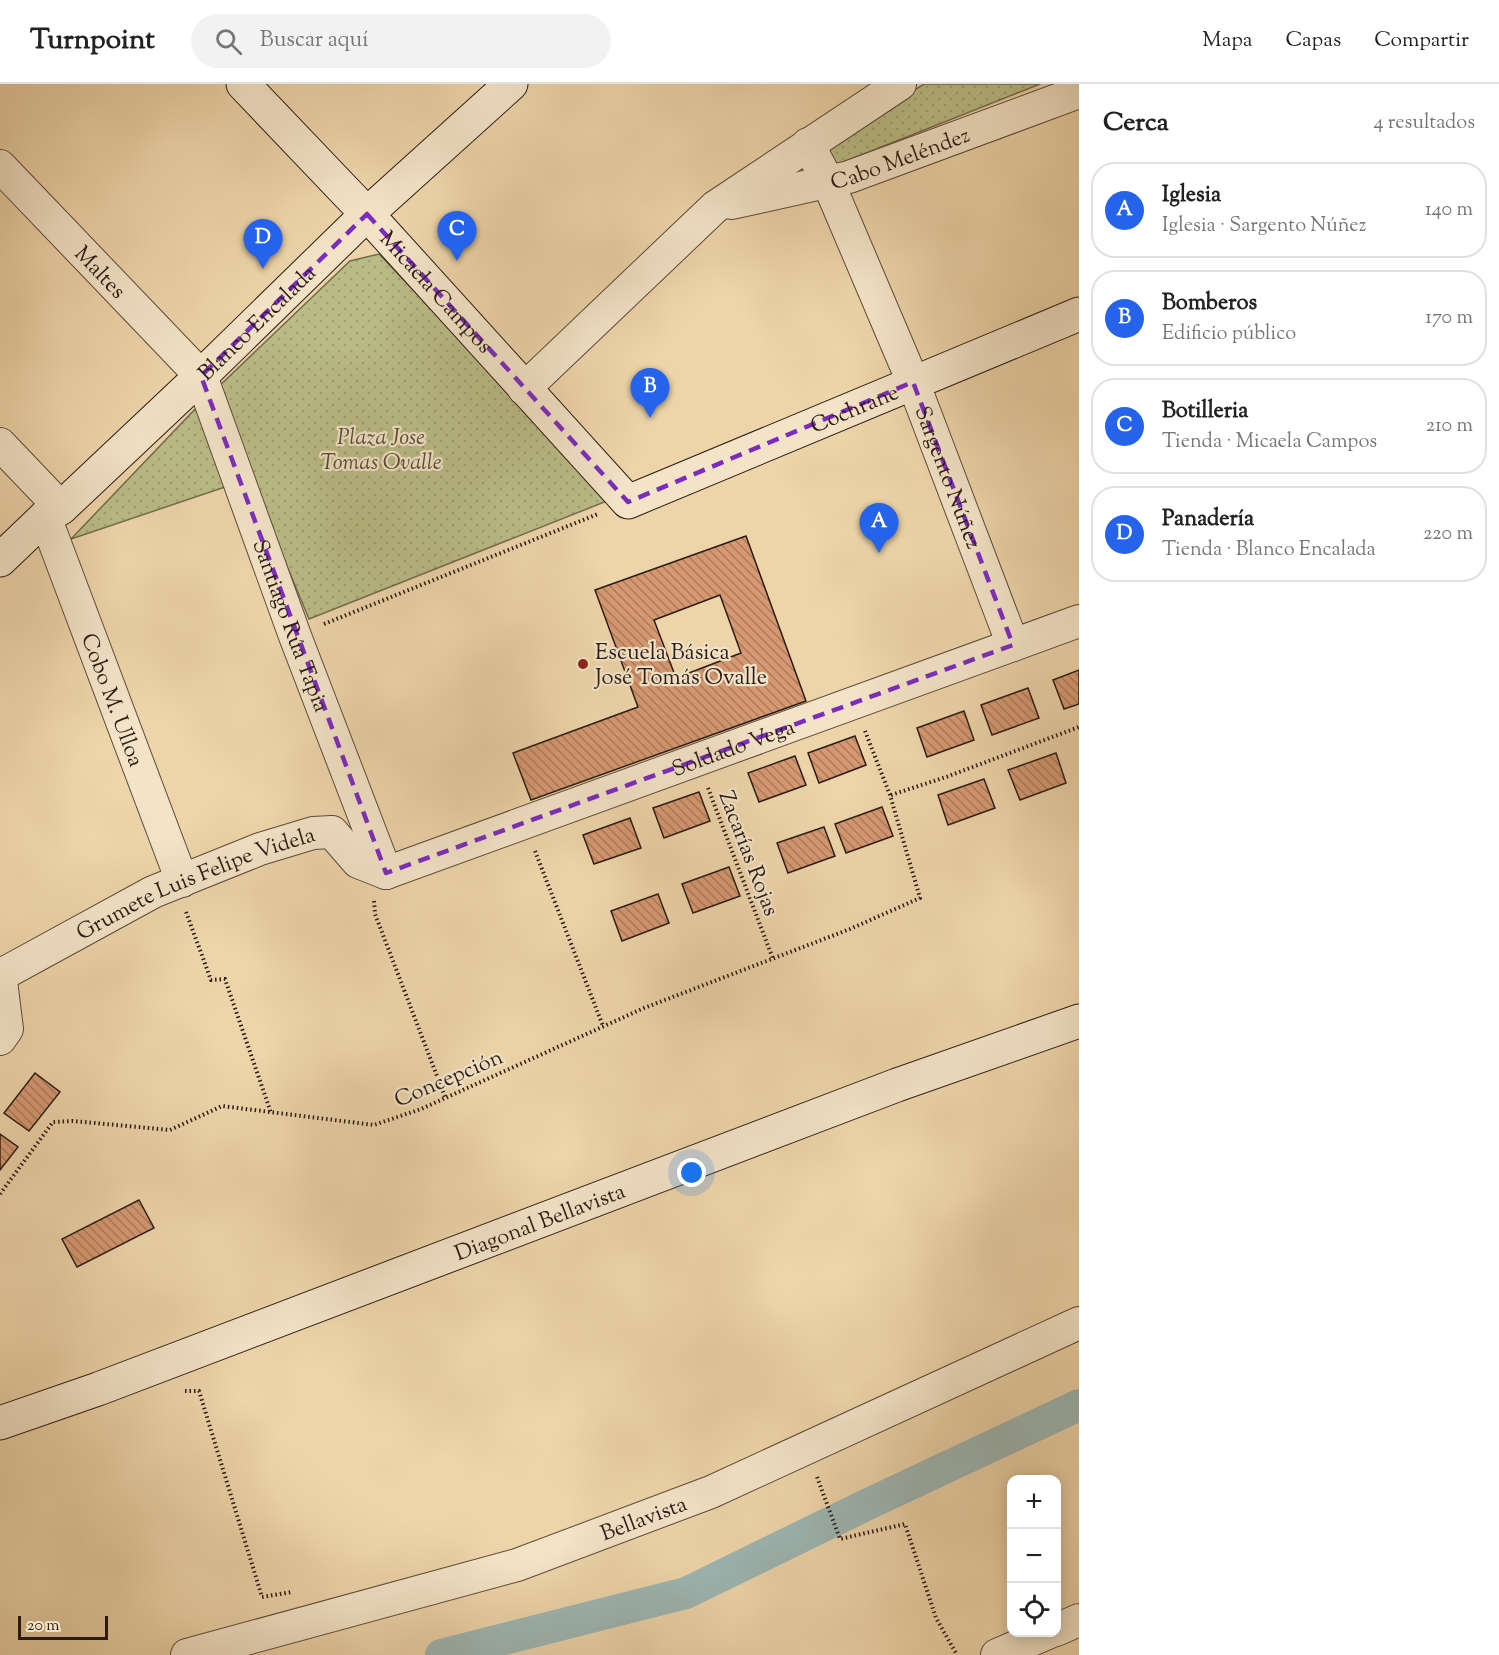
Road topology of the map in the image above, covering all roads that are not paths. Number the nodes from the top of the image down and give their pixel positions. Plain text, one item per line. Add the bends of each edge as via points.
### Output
1 (243, 84) edge
2 (511, 84) edge
3 (900, 84) edge
4 (1079, 92) edge
5 (808, 144) junction
6 (0, 166) edge
7 (828, 182) junction
8 (715, 207) junction
9 (367, 214) junction
10 (1079, 314) edge
11 (201, 376) junction
12 (914, 382) junction
13 (524, 389) junction
14 (0, 444) edge
15 (628, 502) joint
16 (53, 512) junction
17 (0, 560) edge
18 (1079, 621) edge
19 (1013, 645) junction
20 (379, 870) junction
21 (178, 882) junction
22 (0, 974) edge
23 (1079, 1021) edge
24 (4, 1034) edge
25 (1079, 1323) edge
26 (0, 1423) edge
27 (1079, 1620) edge
28 (1061, 1628) edge
29 (1038, 1637) edge
30 (187, 1655) edge
31 (997, 1655) edge

1 - 9 street, Micaela Campos
2 - 9 street, Blanco Encalada
3 - 5 street, Cabo Meléndez
4 - 7 street, Cabo Meléndez
5 - 7 street, Sargento Núñez
5 - 8 street, Cabo Meléndez
6 - 11 street, Maltes
7 - 8 street, Cabo Meléndez
7 - 12 street, Sargento Núñez
8 - 13 street, Cabo Meléndez
9 - 11 street, Blanco Encalada
9 - 13 street, Micaela Campos
10 - 12 street, Cochrane
11 - 16 street, Blanco Encalada
11 - 20 street, Santiago Rúa Tapia
12 - 15 street, Cochrane
12 - 19 street, Sargento Núñez
13 - 15 street, Micaela Campos
14 - 16 street
16 - 17 street, Blanco Encalada
16 - 21 street, Cobo M. Ulloa
18 - 19 street, Soldado Vega
19 - 20 street, Soldado Vega via 524,823
20 - 21 street, Grumete Luis Felipe Videla via 358,862 332,832 313,833 260,849
21 - 22 street, Grumete Luis Felipe Videla
22 - 24 street
23 - 26 street, Diagonal Bellavista via 897,1085
25 - 30 street, Bellavista via 711,1492 517,1564
27 - 28 street
29 - 31 street

